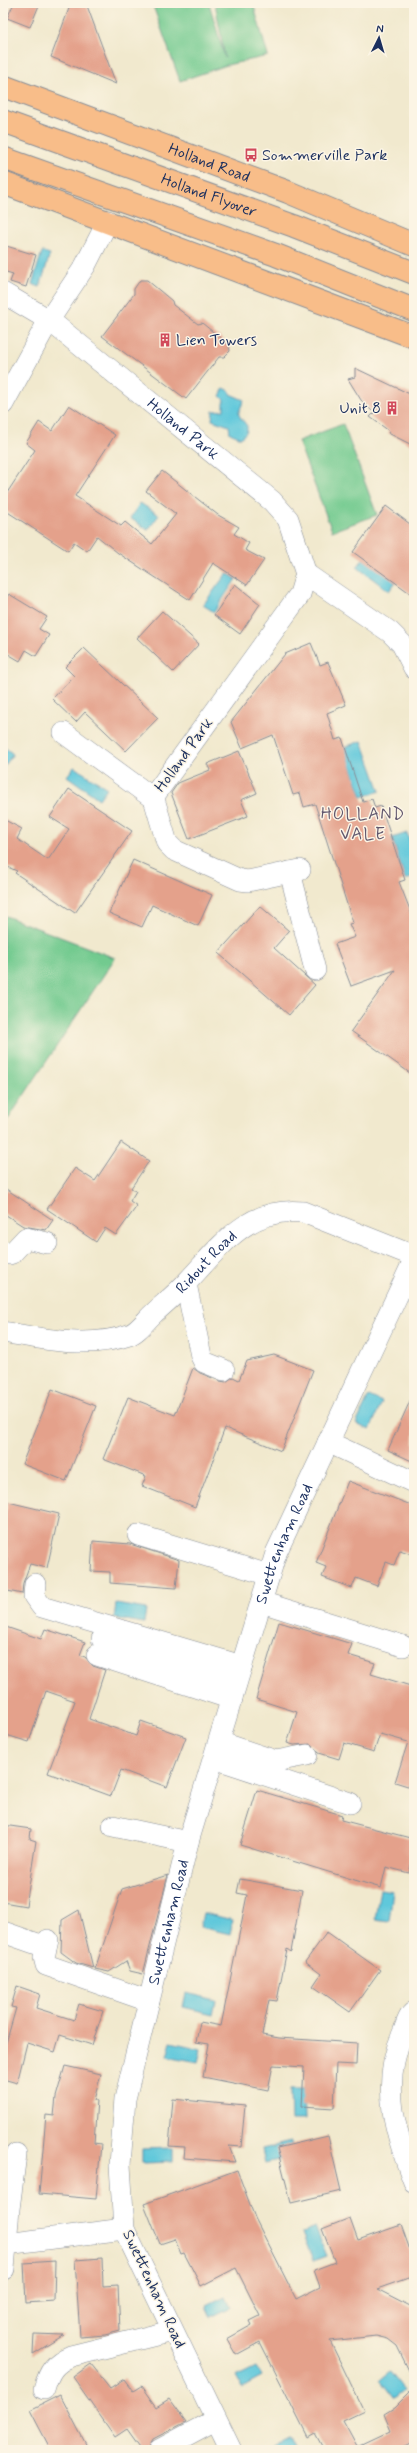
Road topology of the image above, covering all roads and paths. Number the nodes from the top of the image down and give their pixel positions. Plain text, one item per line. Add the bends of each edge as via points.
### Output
1 (3, 86) edge
2 (3, 120) edge
3 (3, 158) edge
4 (3, 183) edge
5 (108, 221) junction
6 (414, 245) edge
7 (414, 273) edge
8 (3, 293) edge
9 (414, 310) edge
10 (49, 320) junction
11 (414, 337) edge
12 (3, 404) edge
13 (306, 574) junction
14 (414, 668) edge
15 (64, 733) dead end
16 (154, 799) junction
17 (315, 970) dead end
18 (47, 1243) dead end
19 (3, 1251) edge
20 (414, 1256) edge
21 (414, 1260) edge
22 (186, 1284) junction
23 (3, 1332) edge
24 (224, 1370) dead end
25 (328, 1442) junction
26 (413, 1482) dead end
27 (138, 1535) dead end
28 (269, 1575) junction
29 (35, 1584) dead end
30 (261, 1602) junction
31 (36, 1618) dead end
32 (404, 1646) dead end
33 (97, 1655) dead end
34 (237, 1683) junction
35 (217, 1750) junction
36 (306, 1755) dead end
37 (350, 1803) dead end
38 (113, 1826) dead end
39 (188, 1842) junction
40 (3, 1932) edge
41 (149, 2001) junction
42 (414, 2012) edge
43 (11, 2164) edge
44 (414, 2182) edge
45 (124, 2229) junction
46 (6, 2244) junction
47 (4, 2269) edge
48 (172, 2331) junction
49 (44, 2389) dead end
50 (215, 2420) junction
51 (159, 2450) edge
52 (231, 2450) edge

1 - 6 main road, Holland Road via 288,192
2 - 7 main road, Holland Flyover via 294,226
3 - 9 main road via 276,255
4 - 5 main road
5 - 10 street via 85,266
5 - 11 main road
8 - 10 street, Holland Park
10 - 12 street
10 - 13 street, Holland Park via 282,510 288,519
13 - 14 street via 390,632 402,644
13 - 16 street, Holland Park via 300,594
15 - 16 street
16 - 17 street, Holland Park via 167,843 174,850 240,880 248,881 295,871
18 - 19 street via 26,1238 12,1253
20 - 22 street, Ridout Road via 303,1212 285,1210 261,1216 242,1227 224,1242
21 - 25 street, Swettenham Road
22 - 23 street, Ridout Road via 131,1335 98,1341 56,1341
22 - 24 street via 201,1356 204,1362
25 - 26 street
25 - 28 street, Swettenham Road via 276,1553
27 - 28 street
28 - 30 street, Swettenham Road
29 - 34 street via 34,1596 42,1607
30 - 32 street
30 - 34 street, Swettenham Road
31 - 34 street
33 - 34 street
34 - 35 street, Swettenham Road
35 - 36 street via 276,1761
35 - 37 street
35 - 39 street, Swettenham Road
38 - 39 street, Swettenham Road
39 - 41 street, Swettenham Road
40 - 41 street, Swettenham Road via 47,1943 44,1957 46,1965
41 - 45 street, Swettenham Road via 125,2099 121,2129 120,2194
42 - 44 street via 398,2044 391,2086 397,2137
43 - 46 street
45 - 46 street
45 - 48 street, Swettenham Road
46 - 47 street
48 - 49 street via 70,2356 57,2362 48,2374
48 - 50 street, Swettenham Road
50 - 51 street
50 - 52 street, Swettenham Road

